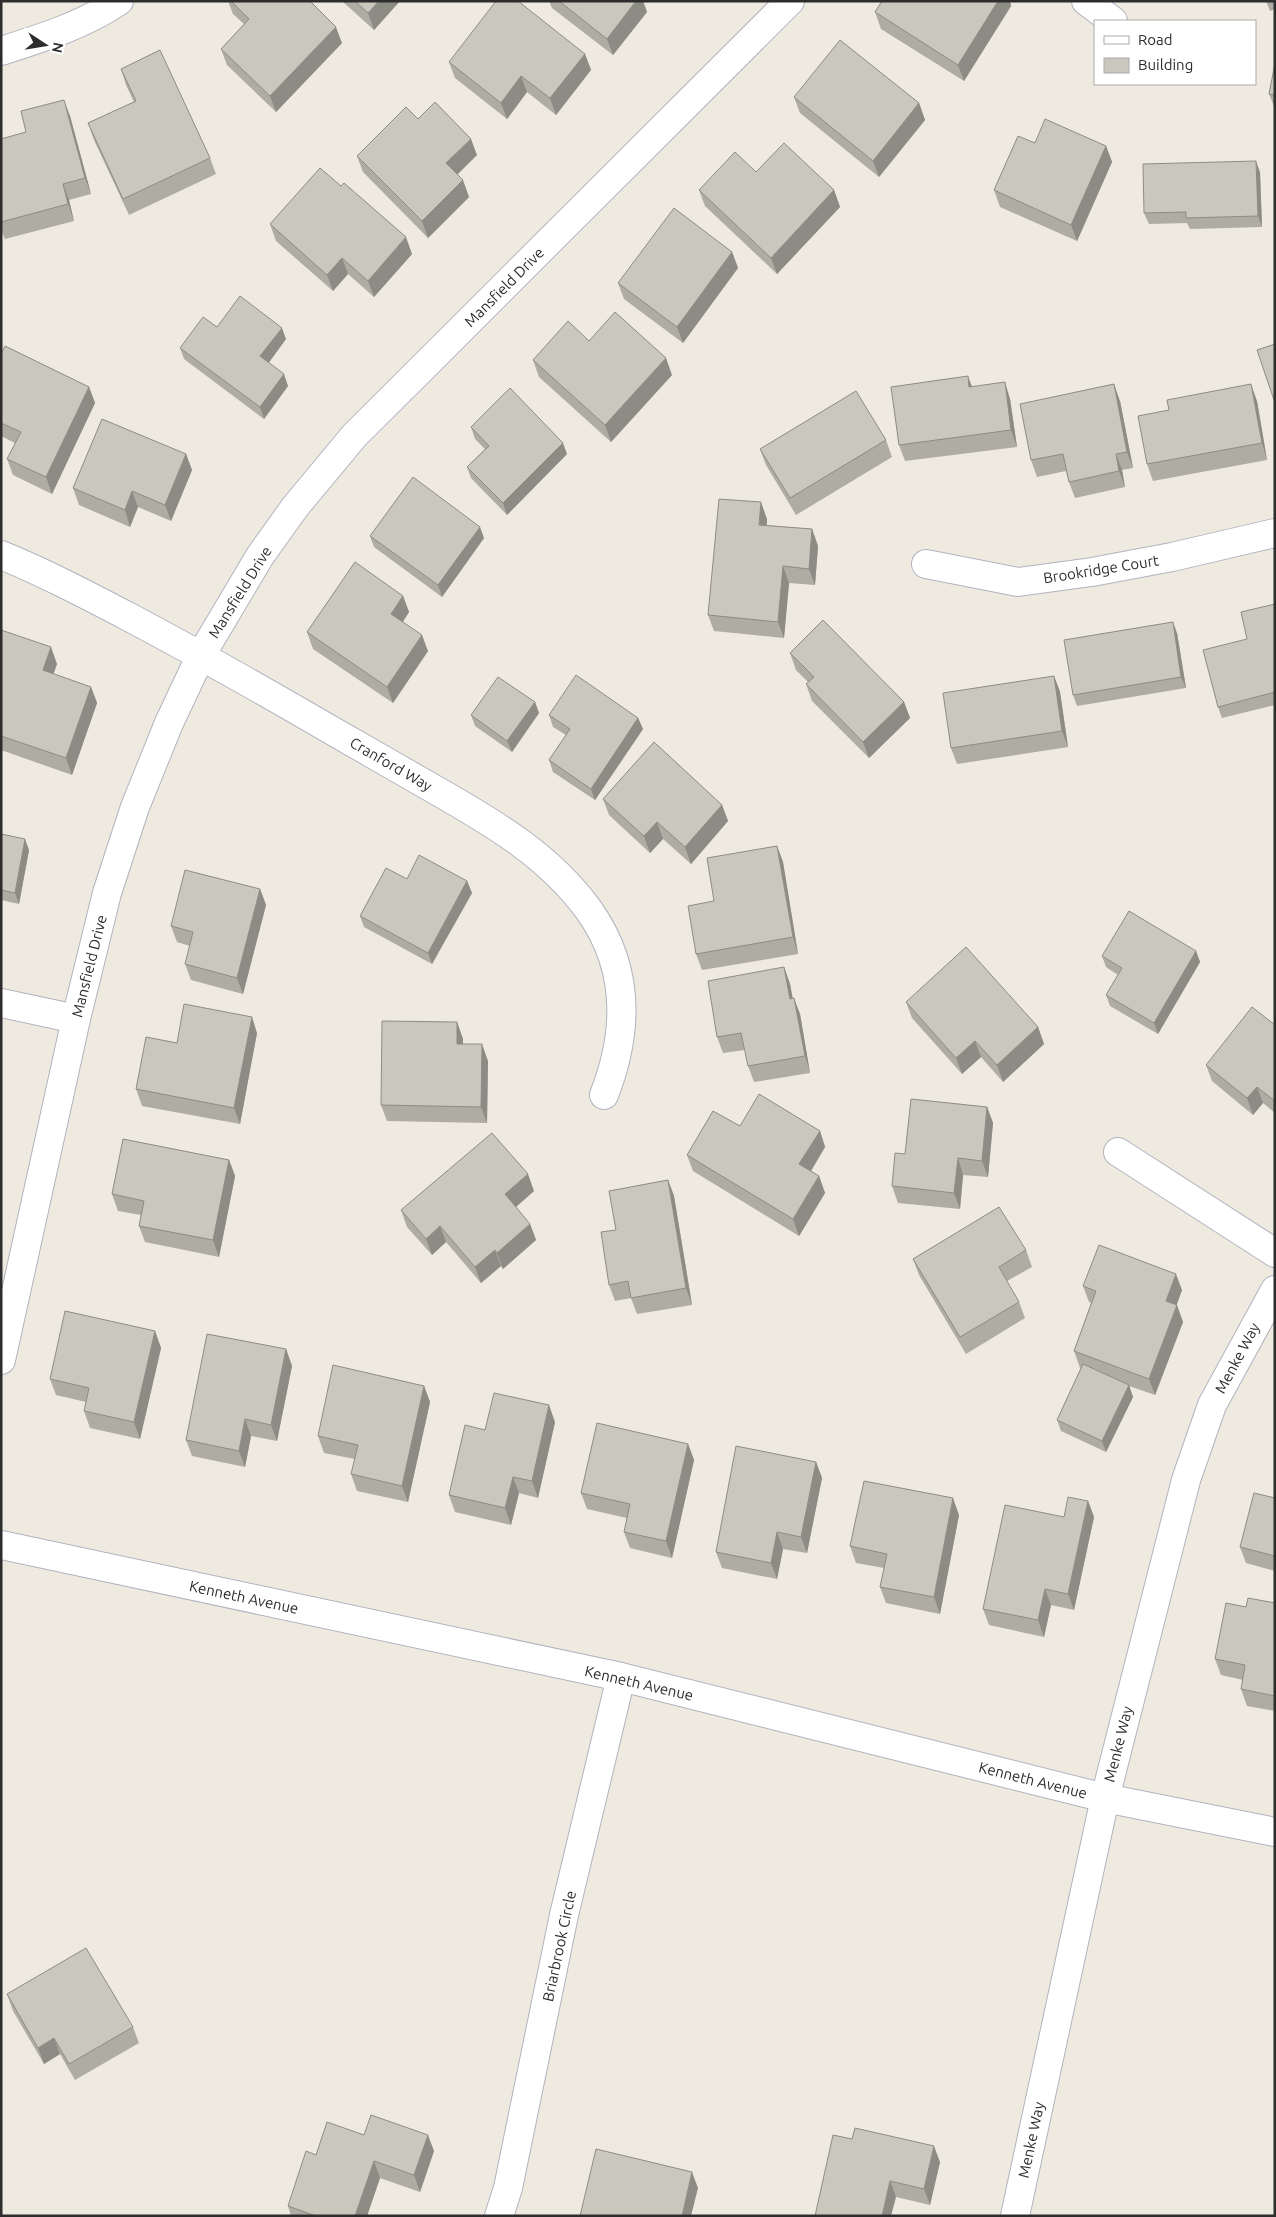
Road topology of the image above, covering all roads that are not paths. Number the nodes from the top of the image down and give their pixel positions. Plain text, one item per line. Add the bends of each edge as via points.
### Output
1 (119, 1) edge
2 (790, 1) edge
3 (1086, 1) edge
4 (1112, 20) edge
5 (1, 51) edge
6 (1275, 533) edge
7 (1, 555) edge
8 (926, 564) dead end
9 (201, 655) junction
10 (1, 1003) edge
11 (76, 1019) junction
12 (604, 1095) dead end
13 (1118, 1152) dead end
14 (1275, 1253) edge
15 (1275, 1290) edge
16 (1, 1360) edge
17 (1, 1545) edge
18 (621, 1678) junction
19 (1105, 1798) junction
20 (1275, 1832) edge
21 (499, 2216) edge
22 (1015, 2216) edge

1 - 5 street via 51,36
2 - 9 street, Mansfield Drive via 354,436 295,507 260,556
3 - 4 street
6 - 8 street, Brookridge Court via 1172,557 1018,582
7 - 9 street, Cranford Way via 45,573
9 - 11 street, Mansfield Drive via 135,807 107,893
9 - 12 street, Cranford Way via 500,826 555,870 602,931 620,984 623,1012 620,1041
10 - 11 street
11 - 16 street, Mansfield Drive
13 - 14 street
15 - 19 street, Menke Way via 1212,1405 1186,1480
17 - 18 street, Kenneth Avenue
18 - 19 street, Kenneth Avenue
18 - 21 street, Briarbrook Circle via 564,1916 508,2188
19 - 20 street, Kenneth Avenue
19 - 22 street, Menke Way

